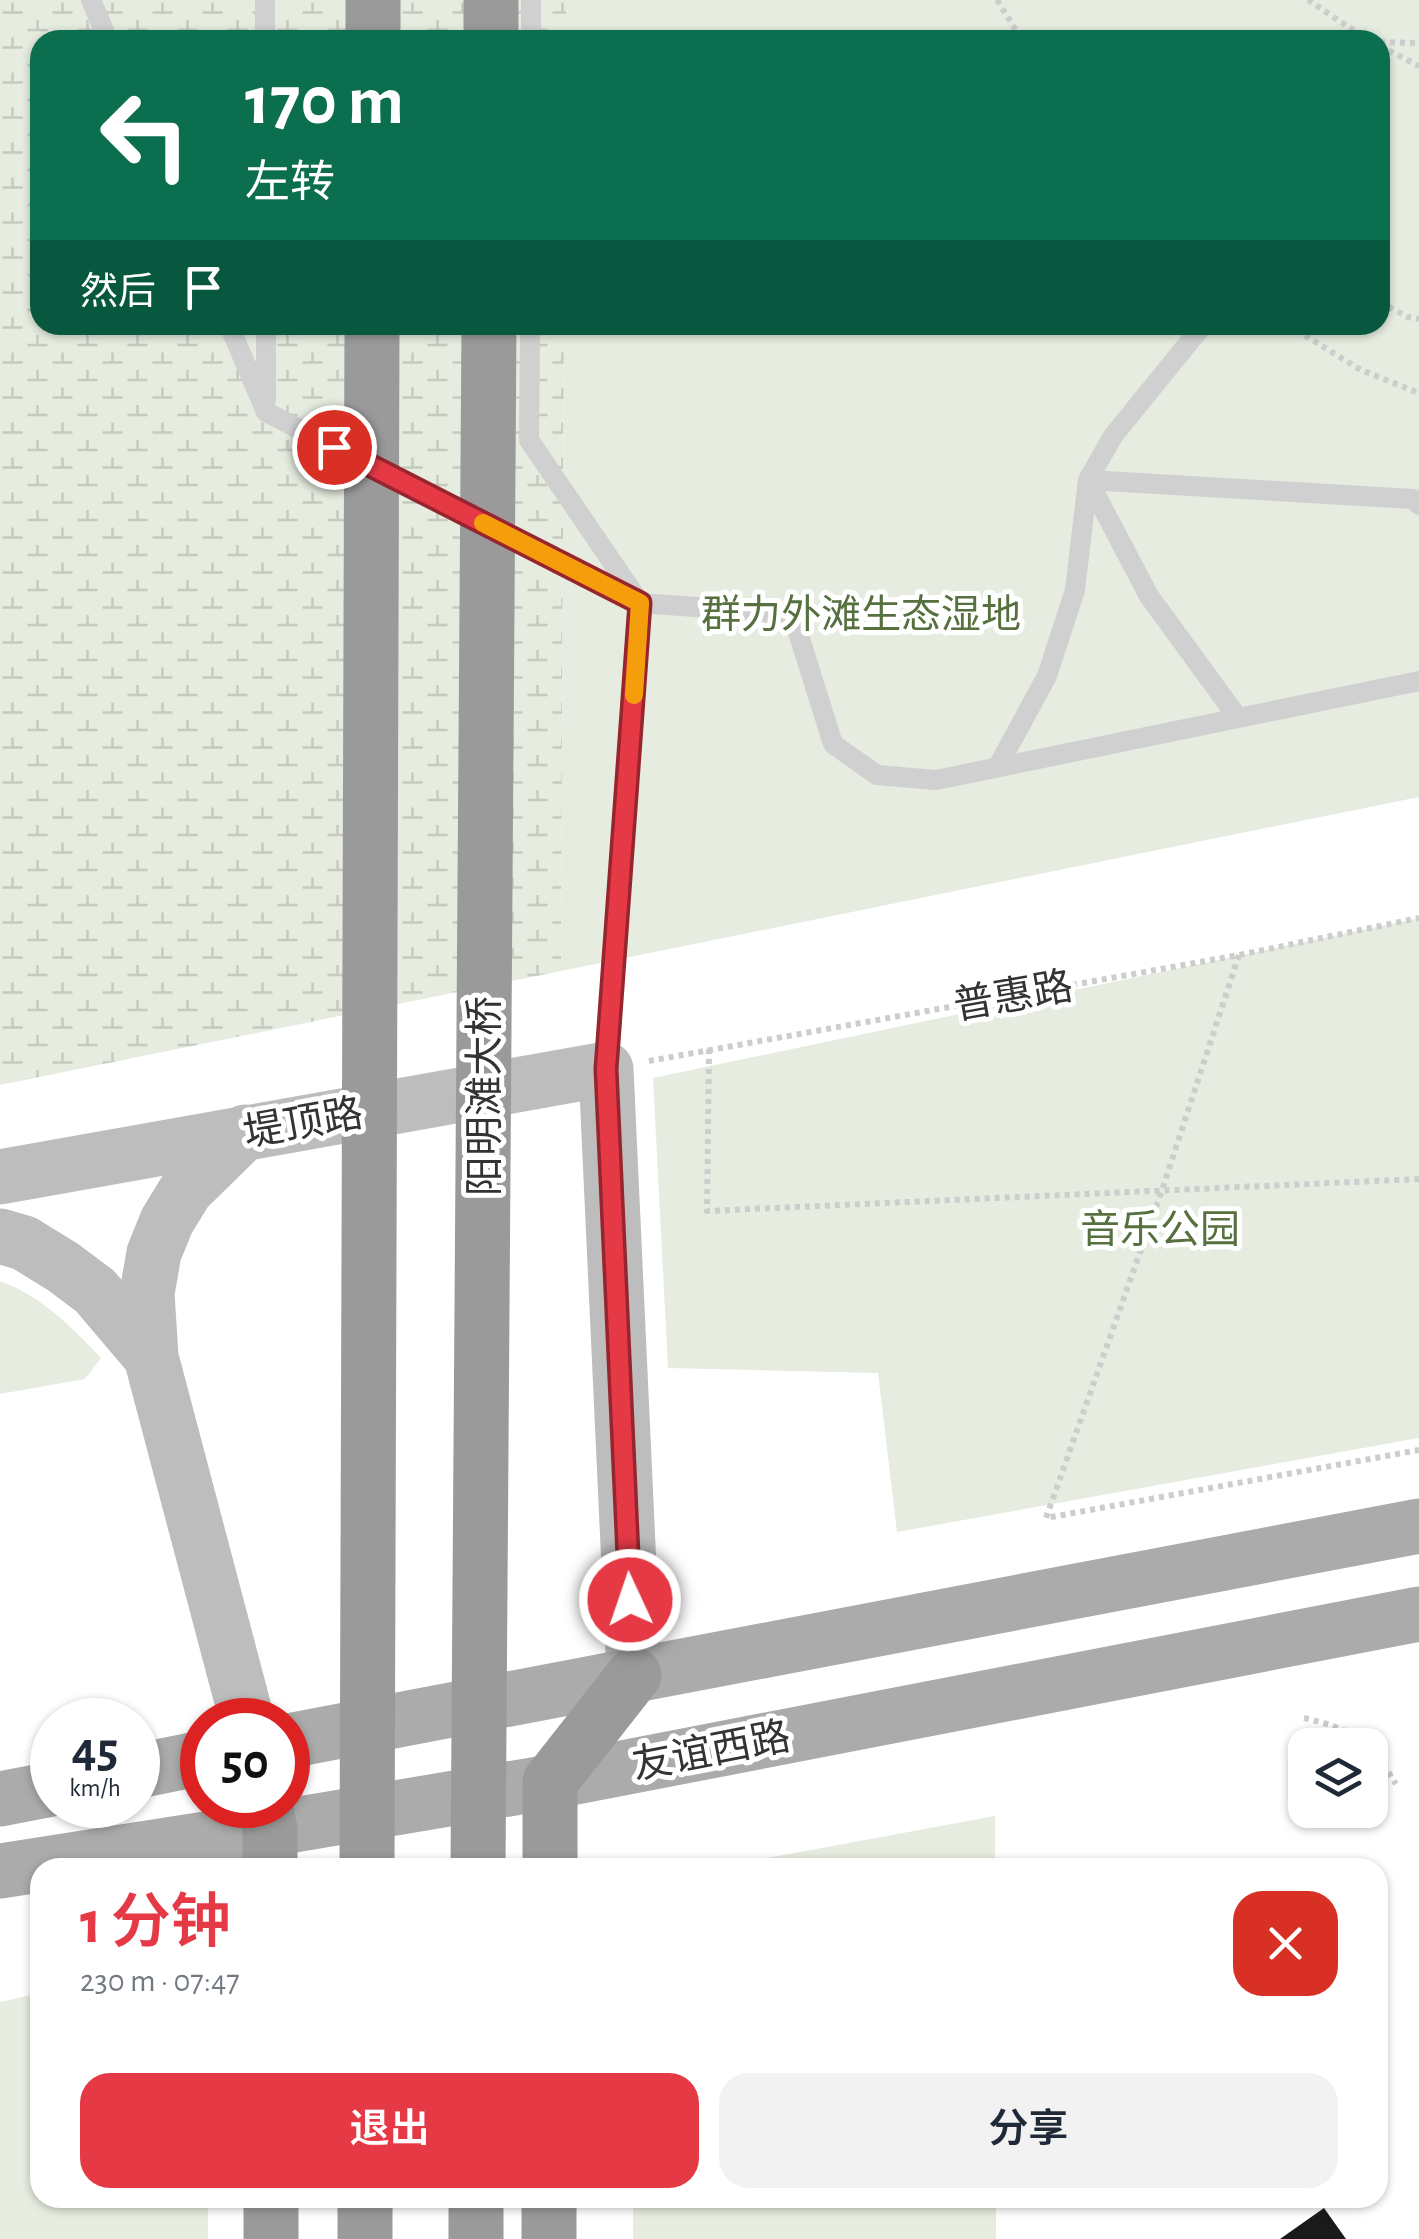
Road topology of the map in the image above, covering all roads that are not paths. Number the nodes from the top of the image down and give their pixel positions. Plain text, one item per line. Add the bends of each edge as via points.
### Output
1 (91, 0) edge
2 (264, 0) edge
3 (373, 0) edge
4 (491, 0) edge
5 (532, 0) edge
6 (104, 30) edge
7 (265, 30) edge
8 (373, 30) edge
9 (491, 30) edge
10 (531, 30) edge
11 (233, 335) edge
12 (266, 335) edge
13 (372, 335) edge
14 (489, 335) edge
15 (530, 335) edge
16 (1195, 335) edge
17 (266, 412) junction
18 (1088, 480) junction
19 (1419, 505) edge
20 (640, 603) junction
21 (1419, 682) edge
22 (1238, 718) junction
23 (997, 768) junction
24 (606, 1069) junction
25 (245, 1132) junction
26 (0, 1177) edge
27 (0, 1236) edge
28 (150, 1357) junction
29 (1419, 1526) edge
30 (1419, 1614) edge
31 (634, 1675) junction
32 (241, 1698) edge
33 (310, 1737) edge
34 (550, 1782) junction
35 (30, 1793) edge
36 (0, 1799) edge
37 (268, 1834) edge
38 (99, 1858) edge
39 (366, 1858) edge
40 (478, 1858) edge
41 (550, 1858) edge
42 (30, 1868) edge
43 (0, 1872) edge
44 (271, 2208) edge
45 (365, 2208) edge
46 (476, 2208) edge
47 (549, 2208) edge
48 (271, 2239) edge
49 (365, 2239) edge
50 (476, 2239) edge
51 (549, 2239) edge

1 - 6 lane
2 - 7 lane
3 - 8 highway
4 - 9 highway
5 - 10 lane
11 - 17 lane
12 - 17 lane
13 - 39 highway
14 - 40 highway, 阳明滩大桥
15 - 20 lane via 529,440
16 - 18 lane via 1113,436
17 - 20 lane
18 - 19 lane via 1412,499
18 - 22 lane via 1149,596
18 - 23 lane via 1075,590 1047,676
20 - 23 lane via 766,612 797,629 833,744 877,775 936,780
20 - 24 lane
21 - 22 lane
22 - 23 lane
24 - 25 main road, 堤顶路
24 - 31 main road
25 - 26 main road, 堤顶路
25 - 28 main road via 186,1190 167,1220 147,1293
27 - 28 main road via 24,1243 94,1292
28 - 32 main road
29 - 31 main road
30 - 34 main road, 友谊西路
31 - 33 main road
31 - 34 highway
34 - 37 main road, 友谊西路
34 - 41 highway
35 - 36 main road
37 - 38 main road, 友谊西路
42 - 43 main road, 友谊西路
44 - 48 highway
45 - 49 highway
46 - 50 highway
47 - 51 highway

